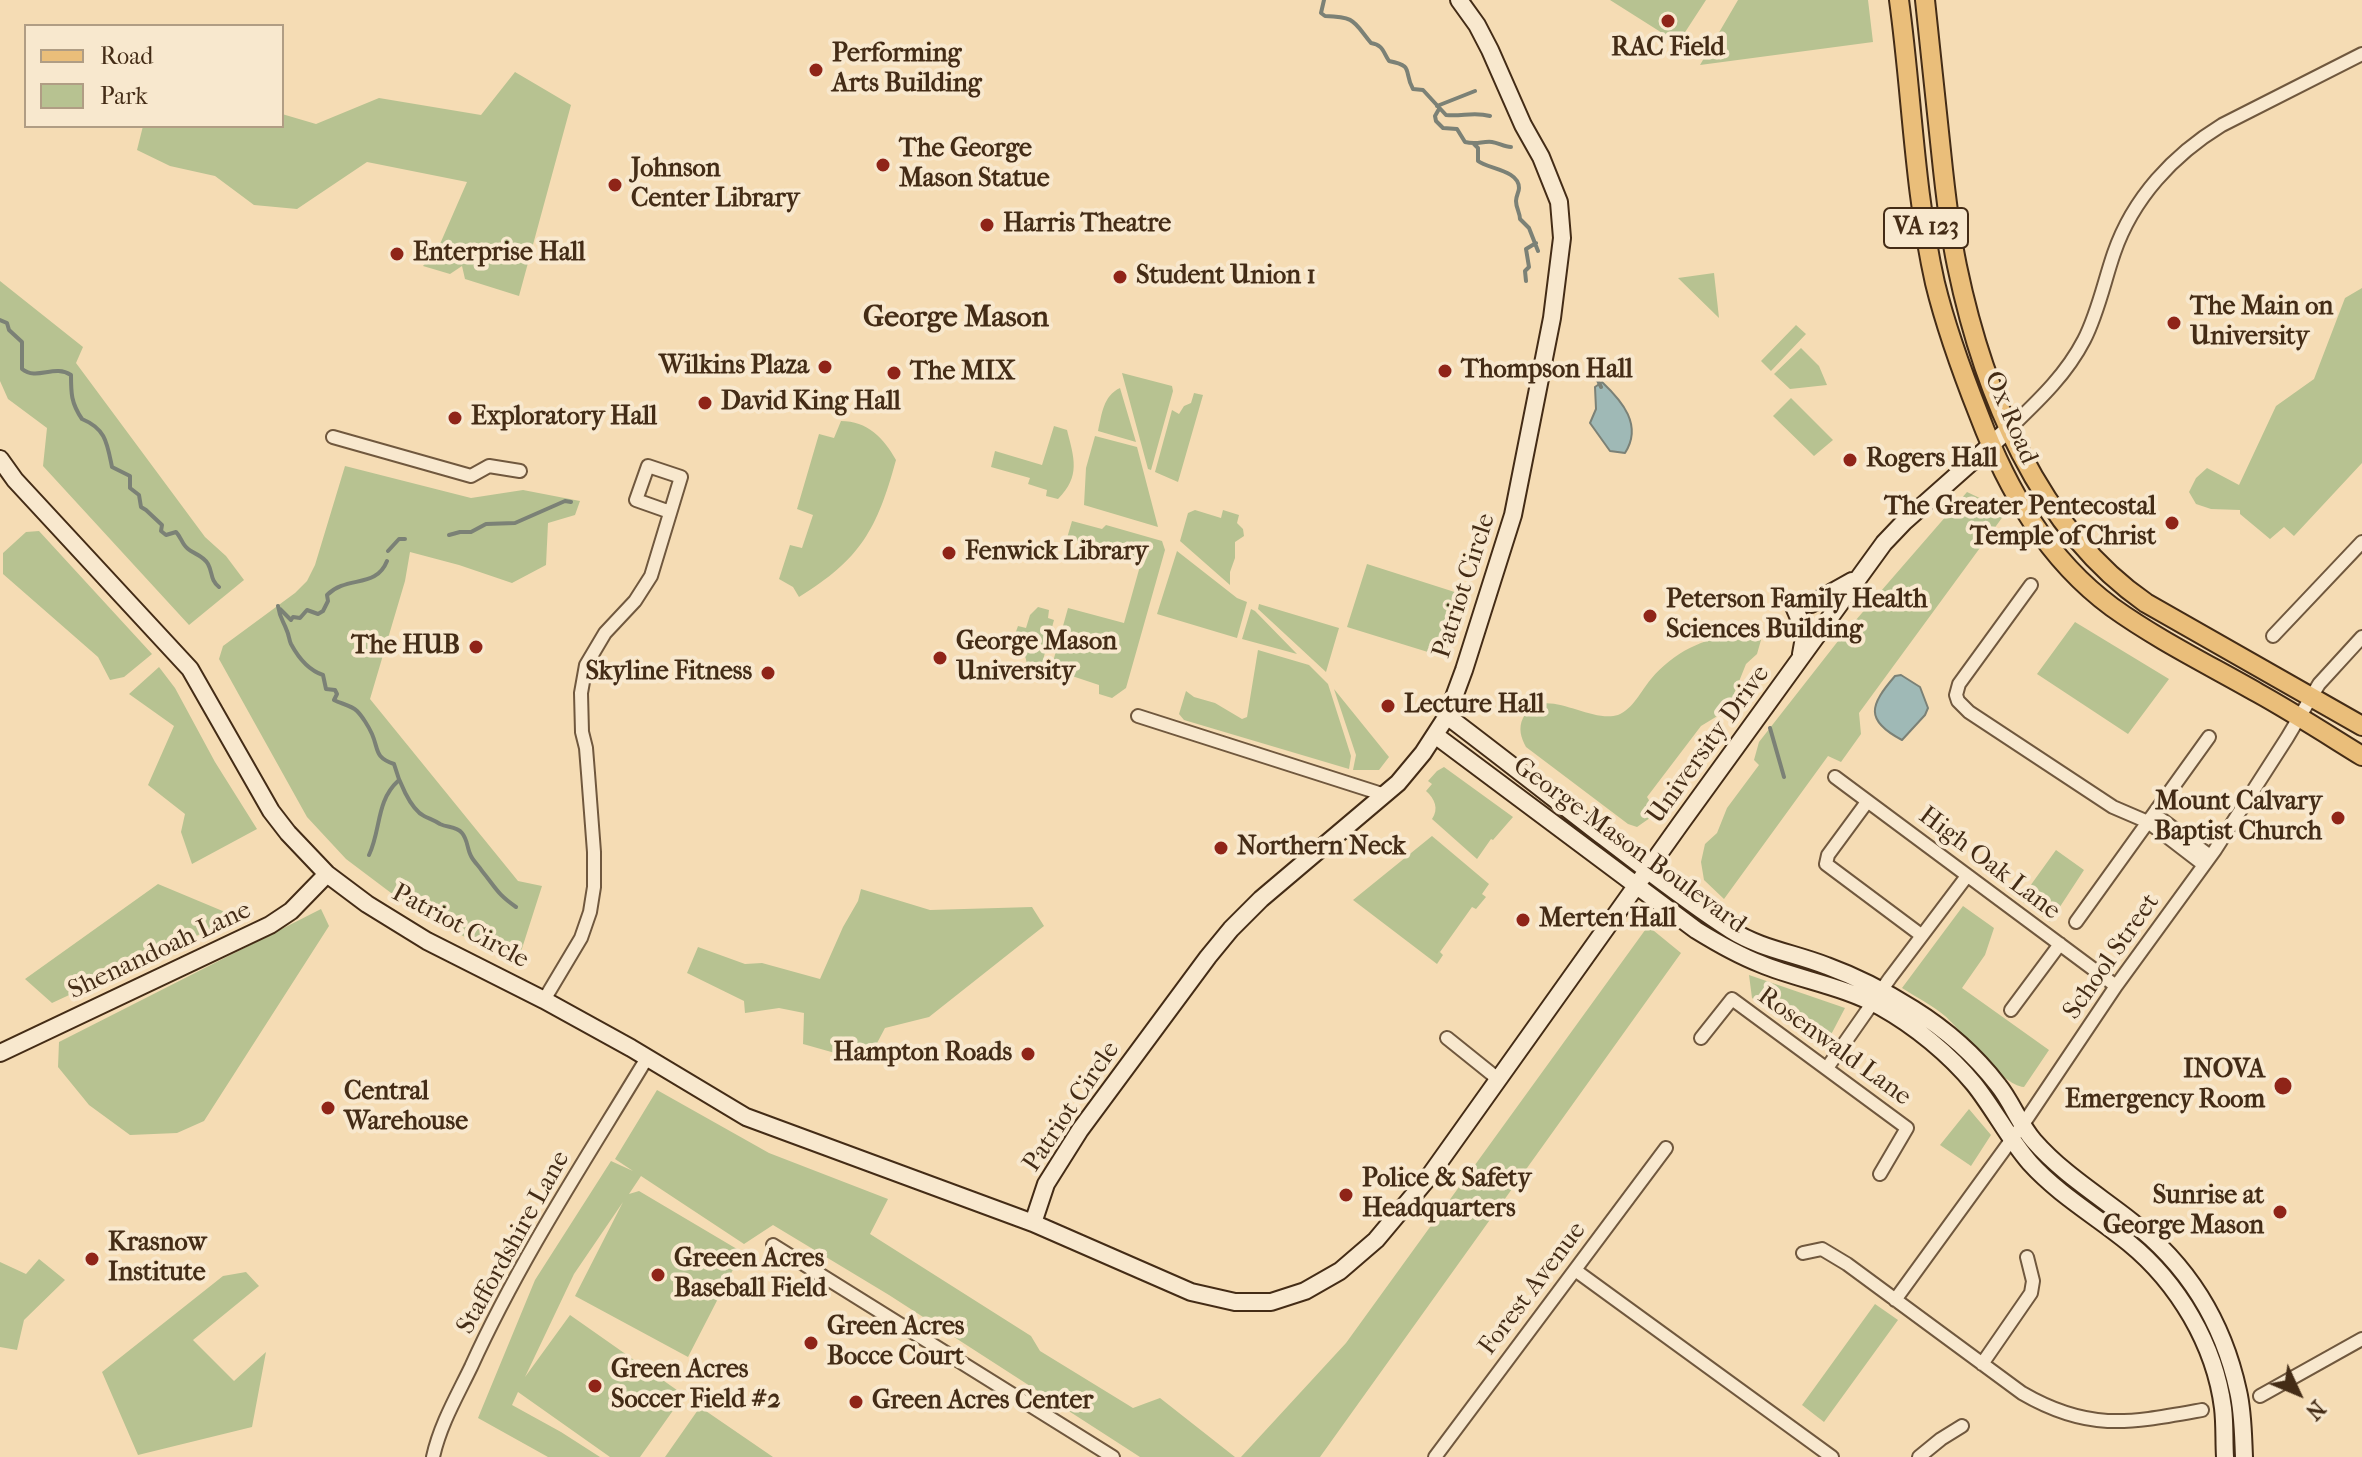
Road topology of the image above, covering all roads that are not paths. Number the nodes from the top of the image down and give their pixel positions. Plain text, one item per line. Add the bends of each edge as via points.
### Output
1 (1459, 0) edge
2 (1899, 0) edge
3 (1925, 0) edge
4 (2362, 54) edge
5 (2010, 428) junction
6 (333, 437) dead end
7 (1991, 447) junction
8 (0, 459) edge
9 (520, 471) dead end
10 (670, 512) dead end
11 (2362, 542) edge
12 (1861, 576) junction
13 (2031, 585) dead end
14 (2273, 636) dead end
15 (2362, 637) edge
16 (1799, 661) junction
17 (2310, 697) junction
18 (1138, 716) dead end
19 (1447, 716) junction
20 (2299, 717) junction
21 (2362, 726) edge
22 (1435, 735) junction
23 (2209, 737) dead end
24 (2362, 756) edge
25 (1835, 777) dead end
26 (1385, 795) junction
27 (1867, 802) junction
28 (2148, 822) junction
29 (2207, 861) junction
30 (1648, 871) junction
31 (327, 874) junction
32 (1967, 876) junction
33 (1637, 886) junction
34 (2076, 922) dead end
35 (1921, 935) junction
36 (2060, 944) junction
37 (2116, 986) junction
38 (1877, 996) junction
39 (544, 1000) junction
40 (2011, 1010) dead end
41 (1447, 1038) dead end
42 (1701, 1038) dead end
43 (0, 1053) edge
44 (647, 1058) junction
45 (1827, 1068) junction
46 (1498, 1079) junction
47 (2017, 1132) junction
48 (1666, 1148) dead end
49 (1880, 1174) dead end
50 (1033, 1223) junction
51 (773, 1245) dead end
52 (1803, 1253) dead end
53 (2027, 1257) dead end
54 (1575, 1270) junction
55 (1895, 1300) junction
56 (2362, 1339) edge
57 (1982, 1364) junction
58 (2260, 1396) dead end
59 (2202, 1410) dead end
60 (1962, 1426) dead end
61 (433, 1457) edge
62 (1113, 1457) edge
63 (1435, 1457) edge
64 (1832, 1457) edge
65 (1919, 1457) edge
66 (2225, 1457) edge
67 (2244, 1457) edge

1 - 19 street, Patriot Circle via 1477,25 1541,157 1559,202 1562,238 1554,309 1513,515
2 - 7 main road, Ox Road / VA 123 via 1913,142 1935,281
3 - 5 main road, Ox Road / VA 123 via 1957,265 1987,372
4 - 5 street, University Drive via 2212,131 2183,152 2128,221 2093,321 2072,360
5 - 7 street, University Drive
5 - 17 main road, Ox Road / VA 123 via 2053,508 2109,574 2146,603
6 - 9 street via 471,476 489,466
7 - 12 street, University Drive via 1904,522
7 - 20 main road, Ox Road / VA 123 via 2041,536 2110,606
8 - 31 street, Patriot Circle via 190,669 271,811
10 - 39 street via 651,576 586,665 582,732 595,872 590,912 581,938
11 - 14 street
12 - 16 street, University Drive
12 - 16 street via 1811,604 1792,602 1805,632
13 - 28 street via 1959,684 1958,701 2043,763 2113,807
15 - 17 street, School Street
16 - 30 street, University Drive
17 - 20 street, School Street
17 - 21 main road, VA 123
18 - 26 street
19 - 22 street, Patriot Circle
19 - 30 street, George Mason Boulevard
20 - 24 main road, VA 123
20 - 29 street, School Street
22 - 26 street, Patriot Circle
22 - 33 street, George Mason Boulevard
23 - 28 street
25 - 27 street, High Oak Lane
26 - 50 street, Patriot Circle via 1231,929 1080,1130 1046,1184
27 - 32 street, High Oak Lane
27 - 35 street via 1826,864
28 - 29 street via 2161,819
28 - 34 street
29 - 37 street, School Street
30 - 33 street, University Drive
30 - 38 street, George Mason Boulevard via 1734,932 1767,949 1825,965
31 - 39 street, Patriot Circle via 427,941
31 - 43 street, Shenandoah Lane via 270,925
32 - 35 street
32 - 36 street, High Oak Lane
33 - 38 street, George Mason Boulevard via 1696,930 1762,965
33 - 46 street, University Drive
35 - 38 street
36 - 37 street, High Oak Lane
36 - 40 street
37 - 47 street, School Street
38 - 45 street
38 - 47 street, George Mason Boulevard via 1950,1059
39 - 44 street, Patriot Circle
41 - 46 street
42 - 45 street, Rosenwald Lane via 1732,999
44 - 50 street, Patriot Circle via 765,1125
44 - 61 street, Staffordshire Lane via 497,1309 442,1426
45 - 49 street, Rosenwald Lane via 1907,1128
46 - 50 street, University Drive via 1376,1240 1340,1271 1271,1302 1233,1302 1191,1292
47 - 55 street, School Street
47 - 66 street, George Mason Boulevard via 2047,1180 2149,1260 2182,1302 2216,1378
47 - 67 street, George Mason Boulevard via 2164,1249 2205,1301 2239,1394
48 - 54 street, Forest Avenue
51 - 62 street
52 - 55 street via 1822,1249
53 - 57 street via 2031,1293
54 - 63 street, Forest Avenue
54 - 64 street
55 - 57 street
56 - 58 street
57 - 59 street via 2040,1404 2082,1419 2118,1423
60 - 65 street

